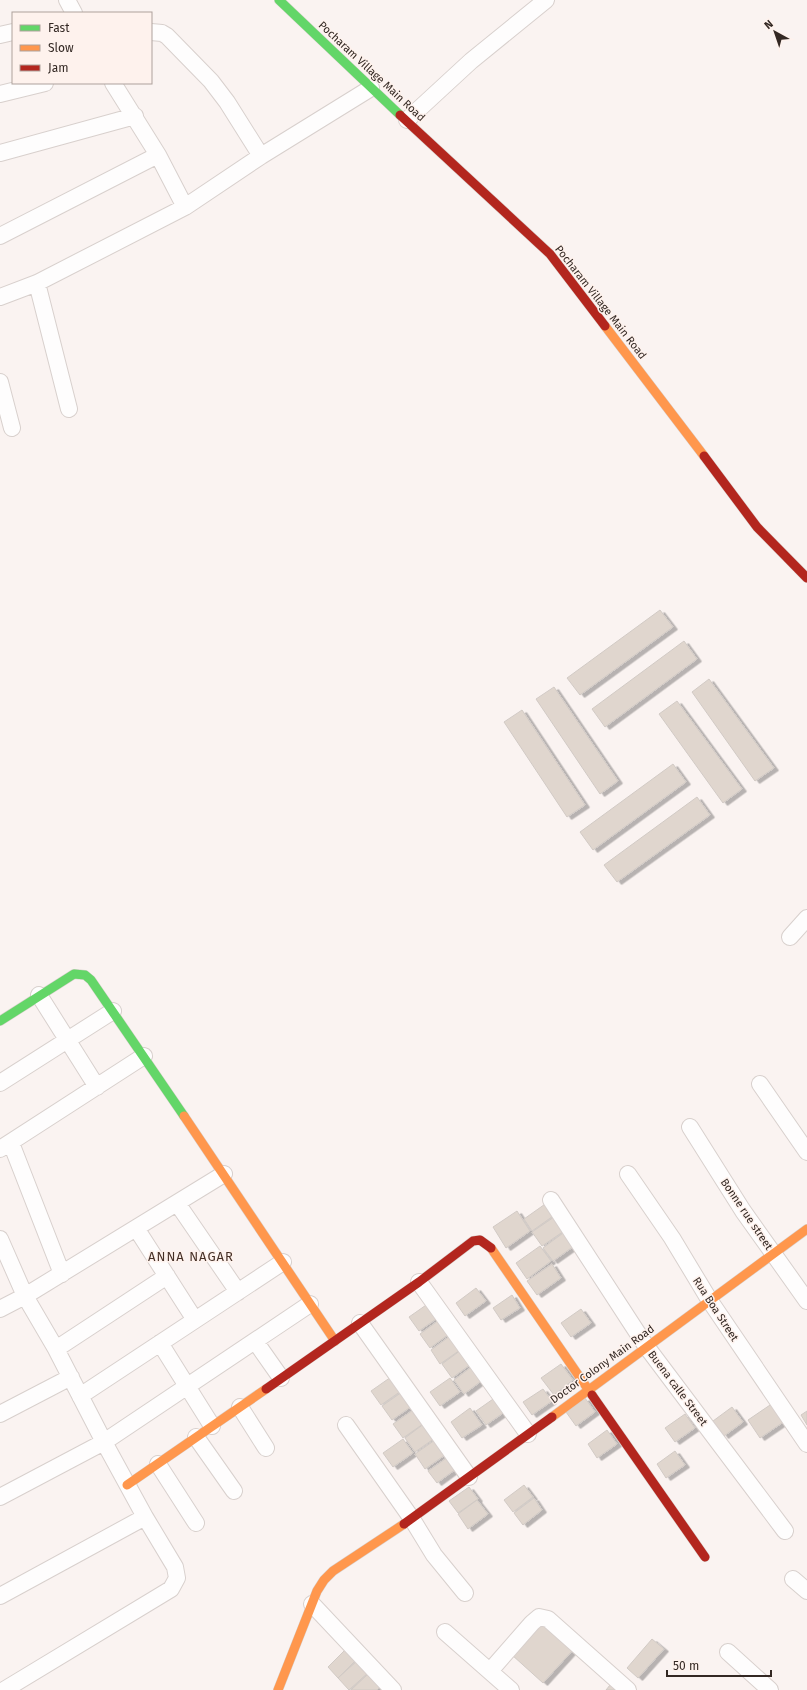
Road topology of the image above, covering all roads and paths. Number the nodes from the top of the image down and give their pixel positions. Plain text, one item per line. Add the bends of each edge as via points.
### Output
1 (67, 0) edge
2 (279, 0) edge
3 (546, 0) edge
4 (73, 12) edge
5 (12, 32) edge
6 (152, 32) edge
7 (0, 35) edge
8 (41, 84) edge
9 (114, 84) edge
10 (371, 88) junction
11 (0, 94) edge
12 (135, 116) junction
13 (407, 120) junction
14 (0, 152) edge
15 (158, 156) junction
16 (260, 156) junction
17 (185, 207) junction
18 (0, 236) edge
19 (37, 283) junction
20 (0, 297) edge
21 (0, 382) edge
22 (69, 409) dead end
23 (12, 428) dead end
24 (807, 578) edge
25 (807, 918) edge
26 (790, 937) dead end
27 (39, 995) junction
28 (113, 1010) junction
29 (0, 1021) edge
30 (67, 1040) junction
31 (144, 1056) junction
32 (0, 1083) edge
33 (760, 1084) dead end
34 (98, 1086) junction
35 (690, 1127) dead end
36 (6, 1146) edge
37 (807, 1152) edge
38 (224, 1174) junction
39 (628, 1174) dead end
40 (551, 1200) dead end
41 (177, 1203) junction
42 (136, 1228) junction
43 (807, 1229) edge
44 (0, 1239) edge
45 (773, 1253) junction
46 (283, 1262) junction
47 (62, 1274) junction
48 (167, 1276) junction
49 (419, 1282) junction
50 (238, 1292) junction
51 (25, 1296) junction
52 (807, 1300) edge
53 (710, 1301) junction
54 (310, 1304) junction
55 (0, 1309) edge
56 (195, 1320) junction
57 (360, 1323) junction
58 (255, 1341) junction
59 (335, 1341) junction
60 (160, 1343) junction
61 (646, 1346) junction
62 (56, 1349) junction
63 (71, 1377) junction
64 (281, 1378) junction
65 (187, 1385) junction
66 (589, 1390) junction
67 (80, 1396) junction
68 (240, 1407) junction
69 (0, 1414) edge
70 (346, 1425) dead end
71 (212, 1426) junction
72 (528, 1434) junction
73 (196, 1437) junction
74 (104, 1442) junction
75 (807, 1444) edge
76 (266, 1448) dead end
77 (158, 1464) junction
78 (469, 1477) junction
79 (127, 1485) junction
80 (234, 1491) dead end
81 (0, 1497) edge
82 (145, 1517) junction
83 (412, 1519) junction
84 (196, 1523) dead end
85 (785, 1531) dead end
86 (705, 1557) dead end
87 (793, 1579) dead end
88 (807, 1591) edge
89 (465, 1593) dead end
90 (0, 1596) edge
91 (312, 1604) junction
92 (445, 1632) dead end
93 (728, 1652) dead end
94 (490, 1671) junction
95 (281, 1688) edge
96 (4, 1690) edge
97 (394, 1690) edge
98 (511, 1690) edge
99 (628, 1690) edge
100 (770, 1690) edge

1 - 4 street
2 - 10 street, Pocharam Village Main Road
3 - 13 street via 487,48
5 - 7 street
6 - 16 street via 167,36 211,81
8 - 11 street
9 - 12 street
10 - 13 street, Pocharam Village Main Road
10 - 16 street
12 - 14 street
12 - 15 street
13 - 24 street, Pocharam Village Main Road via 550,254 757,527
15 - 17 street
15 - 18 street
16 - 17 street
17 - 19 street
19 - 20 street
19 - 22 street
21 - 23 street
25 - 26 street
27 - 28 street via 74,974 85,975
27 - 29 street
27 - 30 street
28 - 30 street
28 - 31 street
30 - 32 street
30 - 34 street
31 - 34 street
31 - 38 street
33 - 37 street
34 - 36 street
35 - 45 street, Bonne rue street
36 - 47 street
38 - 41 street
38 - 46 street
39 - 53 street, Rua Boa Street via 672,1238
40 - 61 street, Buena calle Street
41 - 42 street
41 - 50 street
42 - 47 street
42 - 48 street
43 - 45 street, Doctor Colony Main Road
44 - 51 street
45 - 52 street, Bonne rue street
45 - 53 street, Doctor Colony Main Road
46 - 50 street
46 - 54 street
47 - 51 street
48 - 56 street
48 - 62 street
49 - 57 street
49 - 66 street via 473,1241 484,1242
49 - 72 street
50 - 56 street
51 - 55 street
51 - 62 street
53 - 61 street, Doctor Colony Main Road
53 - 75 street, Rua Boa Street
54 - 58 street
54 - 59 street
56 - 60 street
57 - 59 street
57 - 78 street
58 - 64 street
58 - 65 street
59 - 64 street
60 - 65 street
60 - 67 street
61 - 66 street, Doctor Colony Main Road
61 - 85 street, Buena calle Street
62 - 63 street
63 - 67 street
63 - 69 street
64 - 68 street
65 - 71 street
65 - 74 street
66 - 72 street, Doctor Colony Main Road
66 - 86 street
67 - 74 street
68 - 71 street
68 - 76 street
70 - 83 street
71 - 73 street
72 - 78 street, Doctor Colony Main Road
73 - 77 street
73 - 80 street
74 - 79 street
74 - 81 street
77 - 79 street
77 - 84 street
78 - 83 street, Doctor Colony Main Road
79 - 82 street
82 - 90 street
82 - 96 street via 175,1567 177,1578 171,1589
83 - 89 street via 434,1555
83 - 91 street, Doctor Colony Main Road via 333,1571 317,1591
87 - 88 street
91 - 95 street, Doctor Colony Main Road
91 - 97 street
92 - 94 street
93 - 100 street
94 - 98 street
94 - 99 street via 539,1617 548,1620

